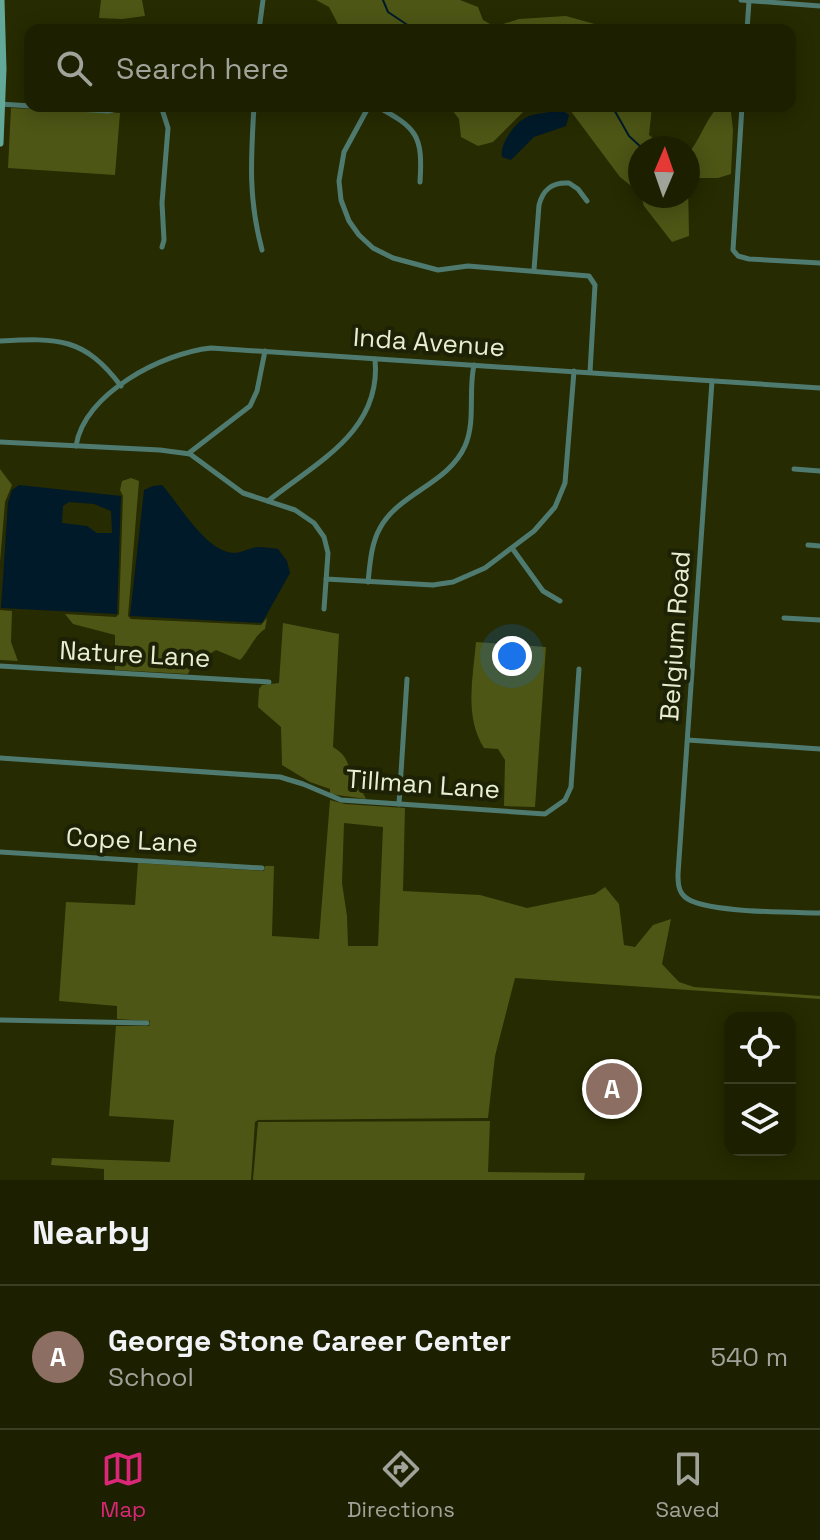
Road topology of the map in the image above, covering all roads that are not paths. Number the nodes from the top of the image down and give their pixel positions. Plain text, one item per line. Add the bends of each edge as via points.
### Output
1 (1, 0) edge
2 (263, 0) edge
3 (741, 0) edge
4 (749, 1) edge
5 (820, 6) edge
6 (260, 24) edge
7 (747, 24) edge
8 (2, 39) edge
9 (1, 104) edge
10 (24, 106) edge
11 (163, 112) edge
12 (254, 112) edge
13 (366, 112) edge
14 (387, 112) edge
15 (742, 112) edge
16 (0, 143) edge
17 (420, 182) dead end
18 (587, 201) dead end
19 (162, 247) dead end
20 (262, 250) dead end
21 (820, 263) edge
22 (534, 270) junction
23 (0, 341) edge
24 (265, 351) junction
25 (375, 359) junction
26 (474, 365) junction
27 (574, 371) junction
28 (590, 372) junction
29 (712, 381) junction
30 (121, 386) junction
31 (820, 388) edge
32 (0, 442) edge
33 (76, 446) junction
34 (188, 454) junction
35 (794, 469) dead end
36 (820, 471) edge
37 (267, 502) junction
38 (808, 545) dead end
39 (820, 546) edge
40 (512, 548) junction
41 (326, 579) junction
42 (368, 582) junction
43 (560, 601) dead end
44 (324, 609) dead end
45 (784, 618) dead end
46 (820, 620) edge
47 (0, 666) edge
48 (579, 669) dead end
49 (407, 679) dead end
50 (269, 682) dead end
51 (688, 740) junction
52 (820, 749) edge
53 (0, 758) edge
54 (399, 804) junction
55 (0, 852) edge
56 (262, 868) dead end
57 (820, 913) edge
58 (0, 1020) edge
59 (147, 1023) dead end

1 - 8 main road
2 - 6 street
3 - 4 street
4 - 5 street
4 - 7 street
8 - 9 main road
9 - 10 street
9 - 16 main road
11 - 19 street via 168,128
12 - 20 street via 250,180
13 - 22 street via 347,145 339,175 342,206 363,240 393,258 438,270
14 - 17 street via 417,136
15 - 21 street via 735,253 749,259
18 - 22 street via 569,183 551,186 542,195
22 - 28 street via 586,274 594,282
23 - 30 street via 74,344 92,354
24 - 25 street, Inda Avenue
24 - 30 street, Inda Avenue via 187,352
24 - 34 street via 250,406
25 - 26 street, Inda Avenue
25 - 37 street via 373,397 356,431
26 - 27 street, Inda Avenue
26 - 42 street via 465,446 453,465 383,523 375,538
27 - 28 street, Inda Avenue
27 - 40 street via 561,495 544,523
28 - 29 street, Inda Avenue
29 - 31 street, Inda Avenue
29 - 51 street, Belgium Road
30 - 33 street, Inda Avenue via 90,413
32 - 33 street
33 - 34 street
34 - 37 street via 237,490
35 - 36 street
37 - 41 street via 295,510 319,529 328,553
38 - 39 street
40 - 42 street via 453,582
40 - 43 street via 543,591
41 - 42 street
41 - 44 street
45 - 46 street
47 - 50 street, Nature Lane
48 - 54 street, Tillman Lane via 571,787 562,804 545,814
49 - 54 street
51 - 52 street
51 - 57 street, Belgium Road via 681,893 707,906
53 - 54 street, Tillman Lane via 280,777 336,799
55 - 56 street, Cope Lane
58 - 59 street

